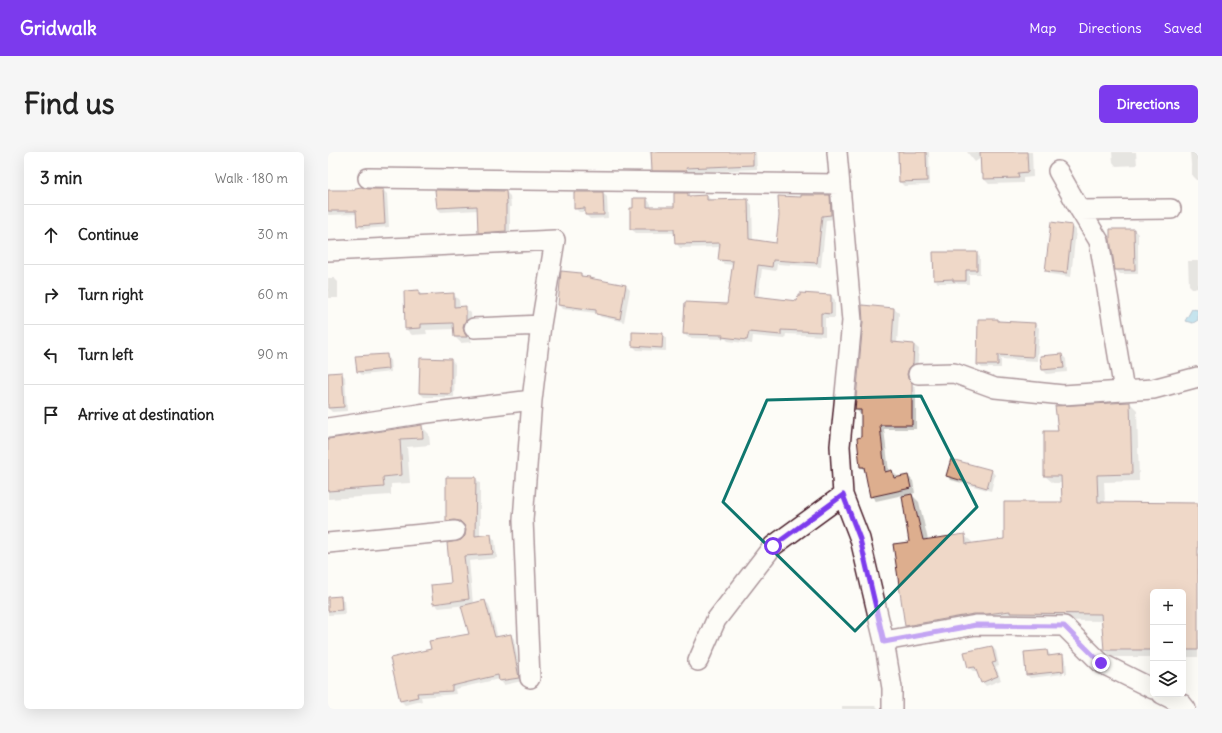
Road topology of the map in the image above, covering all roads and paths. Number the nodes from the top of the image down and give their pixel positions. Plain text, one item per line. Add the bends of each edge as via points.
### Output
1 (837, 152) edge
2 (1058, 171) dead end
3 (368, 178) dead end
4 (840, 184) junction
5 (1171, 209) dead end
6 (1080, 210) junction
7 (328, 250) edge
8 (541, 325) junction
9 (474, 328) dead end
10 (918, 374) dead end
11 (1198, 377) edge
12 (1124, 391) junction
13 (532, 400) junction
14 (328, 428) edge
15 (843, 495) junction
16 (455, 530) dead end
17 (328, 543) edge
18 (884, 642) junction
19 (698, 661) dead end
20 (530, 678) dead end
21 (1150, 688) edge
22 (1168, 697) edge
23 (892, 709) edge
24 (1186, 709) edge

1 - 4 street
2 - 6 street
3 - 4 street
4 - 15 street via 852,321 840,446
5 - 6 street
6 - 12 street via 1099,241
7 - 8 street via 555,240
8 - 9 street
8 - 13 street
10 - 12 street via 954,374 994,388 1063,395
11 - 12 street via 1153,389
13 - 14 street
13 - 20 street via 523,520
15 - 18 street via 860,539
15 - 19 street via 773,546 716,620
16 - 17 street
18 - 21 street via 976,625 1064,626 1101,663
18 - 23 street via 892,688
22 - 24 street

